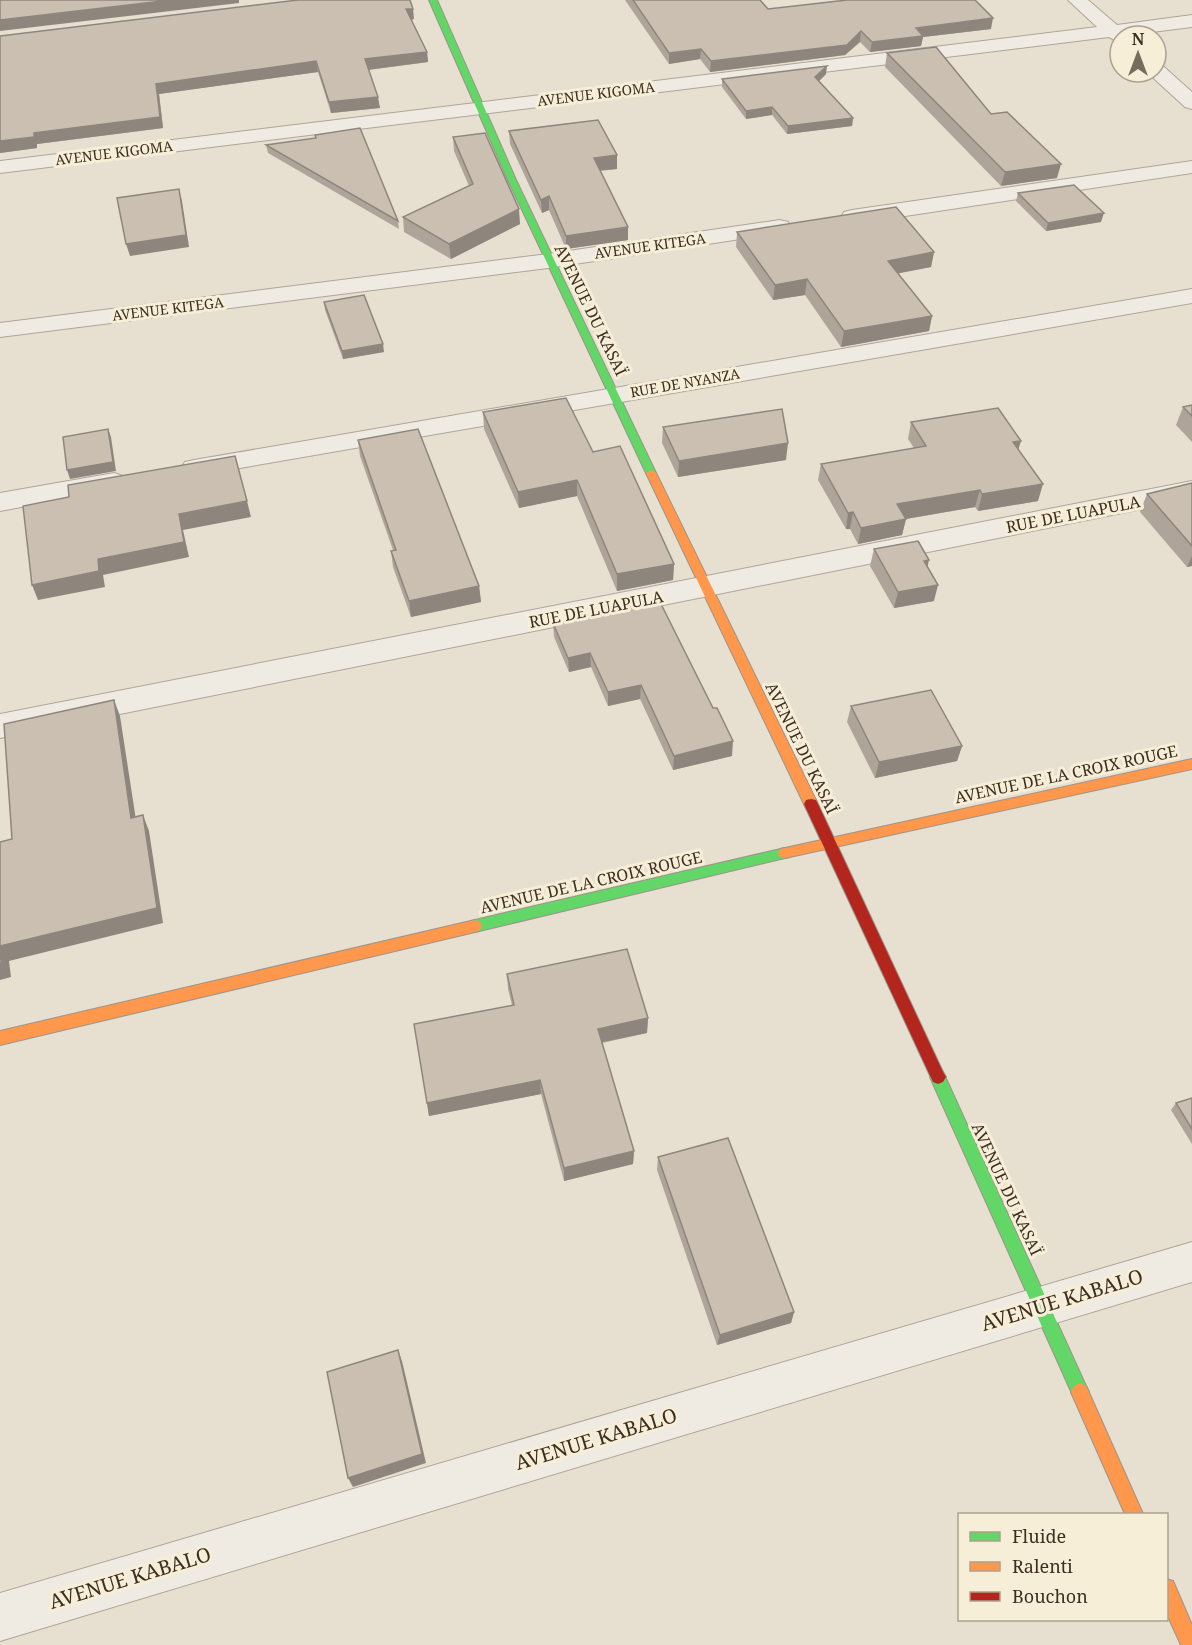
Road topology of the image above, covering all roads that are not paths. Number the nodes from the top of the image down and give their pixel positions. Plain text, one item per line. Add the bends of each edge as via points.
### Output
1 (433, 0) edge
2 (1077, 0) edge
3 (1192, 21) edge
4 (1168, 25) edge
5 (1108, 26) edge
6 (1108, 35) edge
7 (1168, 81) edge
8 (1192, 104) edge
9 (478, 108) junction
10 (0, 167) edge
11 (1192, 167) edge
12 (829, 220) edge
13 (806, 223) edge
14 (548, 261) junction
15 (1192, 296) edge
16 (0, 330) edge
17 (614, 396) junction
18 (1192, 490) edge
19 (0, 502) edge
20 (707, 587) junction
21 (0, 726) edge
22 (1192, 764) edge
23 (829, 842) junction
24 (0, 1038) edge
25 (1192, 1262) edge
26 (1042, 1306) junction
27 (1133, 1513) edge
28 (1168, 1590) edge
29 (0, 1617) edge
30 (1191, 1645) edge

1 - 9 street, AVENUE DU KASAÏ
2 - 5 street
3 - 4 street, AVENUE KIGOMA
6 - 9 street, AVENUE KIGOMA
7 - 8 street
9 - 10 street, AVENUE KIGOMA
9 - 14 street, AVENUE DU KASAÏ
11 - 12 street
13 - 14 street, AVENUE KITEGA
14 - 16 street, AVENUE KITEGA
14 - 17 street, AVENUE DU KASAÏ
15 - 17 street, RUE DE NYANZA
17 - 19 street, RUE DE NYANZA
17 - 20 street, AVENUE DU KASAÏ
18 - 20 street, RUE DE LUAPULA
20 - 21 street, RUE DE LUAPULA
20 - 23 street, AVENUE DU KASAÏ
22 - 23 street, AVENUE DE LA CROIX ROUGE
23 - 24 street, AVENUE DE LA CROIX ROUGE
23 - 26 street, AVENUE DU KASAÏ
25 - 26 street, AVENUE KABALO
26 - 27 street, AVENUE DU KASAÏ
26 - 29 street, AVENUE KABALO
28 - 30 street

